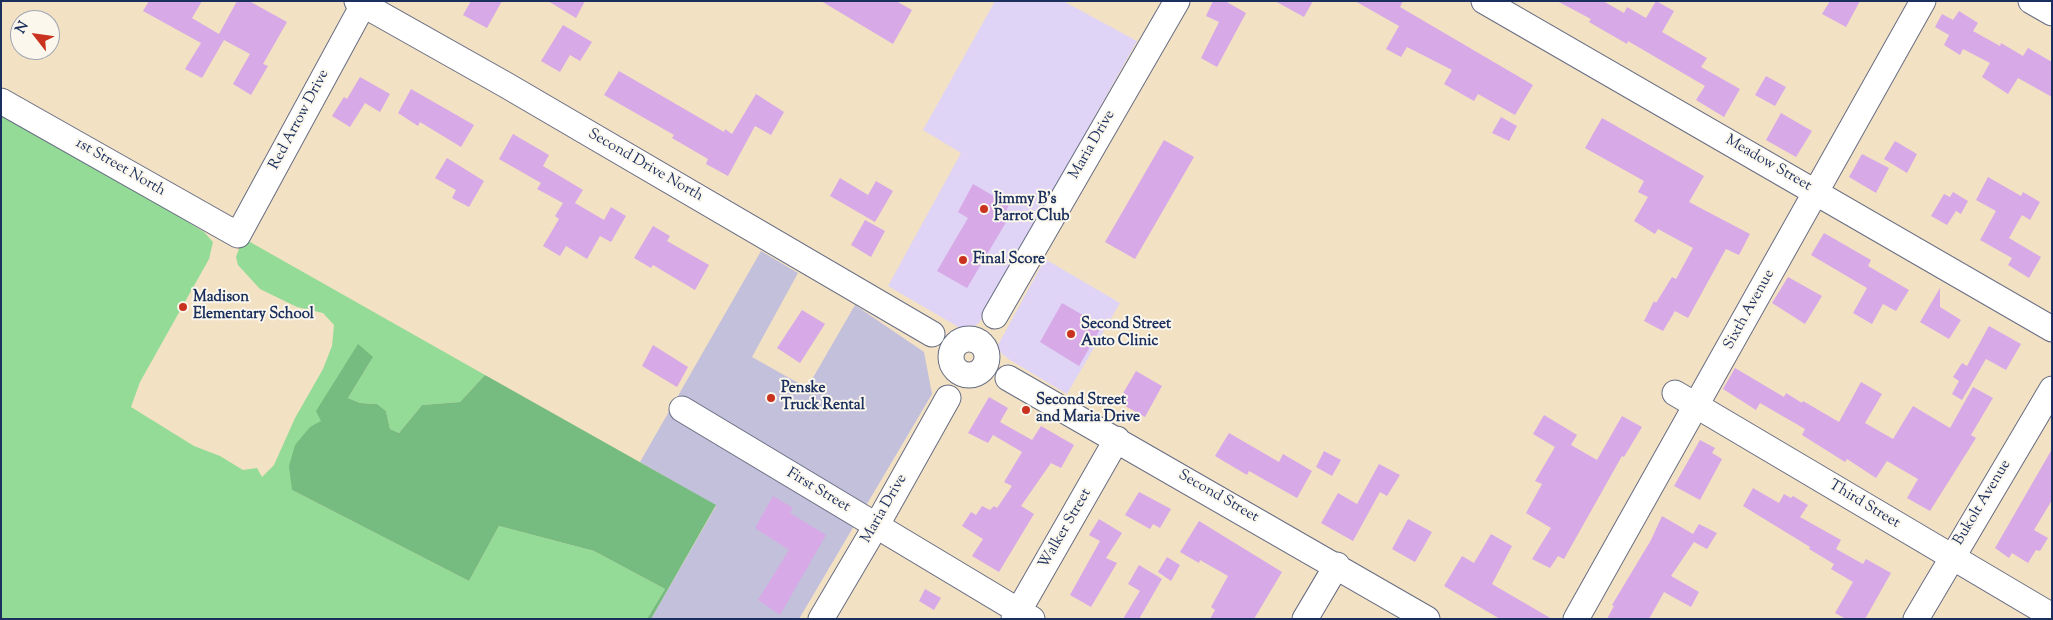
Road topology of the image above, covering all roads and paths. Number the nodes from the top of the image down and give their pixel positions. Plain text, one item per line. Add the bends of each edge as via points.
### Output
1 (1177, 1) edge
2 (1484, 1) edge
3 (1923, 1) edge
4 (2032, 1) edge
5 (360, 3) edge
6 (2052, 13) edge
7 (1, 101) edge
8 (1815, 192) junction
9 (238, 235) joint
10 (2052, 329) edge
11 (969, 357) junction
12 (2052, 389) edge
13 (1676, 394) dead end
14 (1697, 406) junction
15 (682, 408) dead end
16 (1117, 439) junction
17 (876, 527) junction
18 (1952, 557) junction
19 (1337, 565) junction
20 (1022, 616) edge
21 (2052, 616) edge
22 (821, 619) edge
23 (1305, 619) edge
24 (1427, 619) edge
25 (1576, 619) edge
26 (1916, 619) edge

1 - 11 street, Maria Drive via 995,316 995,328
2 - 8 street, Meadow Street
3 - 8 street, Sixth Avenue
4 - 6 street
5 - 9 street, Red Arrow Drive
5 - 11 street, Second Drive North via 932,334 938,346
7 - 9 street, 1st Street North
8 - 10 street, Meadow Street
8 - 14 street, Sixth Avenue
11 - 16 street, Second Street via 990,379 1008,378
11 - 17 street, Maria Drive via 947,380 948,398
12 - 18 street, Bukolt Avenue
13 - 14 street, Third Street
14 - 18 street, Third Street
14 - 25 street, Sixth Avenue
15 - 17 street, First Street
16 - 19 street, Second Street
16 - 20 street, Walker Street
17 - 20 street, First Street
17 - 22 street, Maria Drive
18 - 21 street, Third Street
18 - 26 street, Bukolt Avenue
19 - 23 street
19 - 24 street, Second Street

